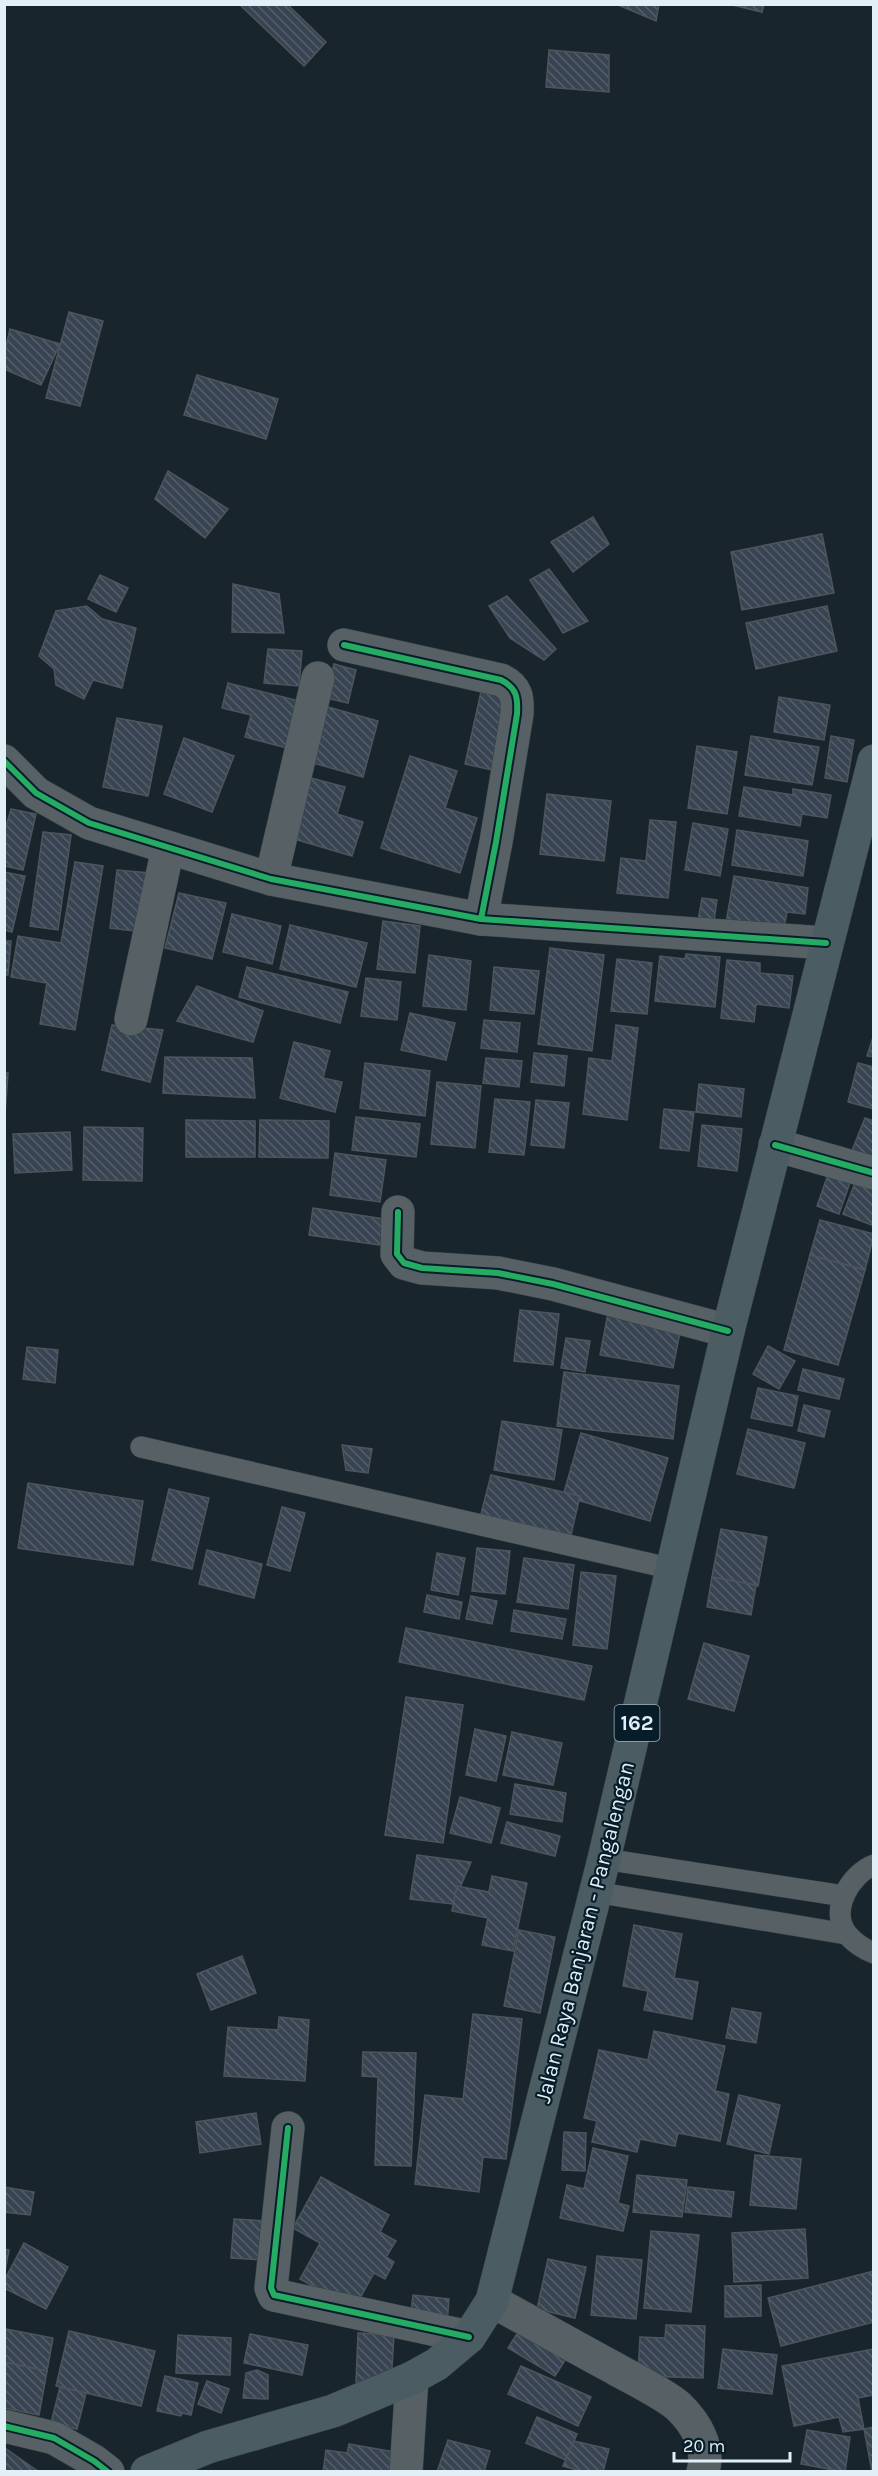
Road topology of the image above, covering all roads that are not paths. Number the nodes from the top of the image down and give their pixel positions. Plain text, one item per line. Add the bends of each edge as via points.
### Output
1 (344, 645) dead end
2 (318, 678) dead end
3 (4, 761) edge
4 (873, 761) edge
5 (168, 848) junction
6 (271, 879) junction
7 (481, 919) junction
8 (826, 943) junction
9 (130, 1019) dead end
10 (775, 1145) junction
11 (873, 1173) edge
12 (398, 1212) dead end
13 (728, 1330) junction
14 (141, 1447) dead end
15 (673, 1569) junction
16 (604, 1859) junction
17 (873, 1864) edge
18 (595, 1892) junction
19 (844, 1896) junction
20 (846, 1934) junction
21 (873, 1953) edge
22 (288, 2128) dead end
23 (492, 2301) junction
24 (469, 2337) junction
25 (412, 2378) junction
26 (4, 2426) edge
27 (108, 2472) edge
28 (147, 2472) edge
29 (406, 2472) edge
30 (703, 2472) edge

1 - 7 street via 501,680 515,691 517,714
2 - 6 street
3 - 5 street via 36,793 89,823
4 - 8 main road, Jalan Raya Banjaran - Pangalengan / 162
5 - 6 street
5 - 9 street
6 - 7 street
7 - 8 street
8 - 10 main road, Jalan Raya Banjaran - Pangalengan / 162
10 - 11 street
10 - 13 main road, Jalan Raya Banjaran - Pangalengan / 162
12 - 13 street via 397,1254 405,1263 553,1284
13 - 15 main road, Jalan Raya Banjaran - Pangalengan / 162
14 - 15 lane
15 - 16 main road, Jalan Raya Banjaran - Pangalengan / 162
16 - 18 main road, Jalan Raya Banjaran - Pangalengan / 162
16 - 19 lane
17 - 19 lane via 854,1879
18 - 20 lane
18 - 23 main road, Jalan Raya Banjaran - Pangalengan / 162
19 - 20 lane via 841,1922
20 - 21 lane
22 - 24 street via 271,2288 274,2295
23 - 24 main road, Jalan Raya Banjaran - Pangalengan / 162
23 - 30 street via 677,2406 698,2432 706,2454
24 - 25 main road, Jalan Raya Banjaran - Pangalengan / 162 via 437,2364
25 - 28 main road, Jalan Raya Banjaran - Pangalengan / 162 via 333,2412 208,2447
25 - 29 street
26 - 27 street via 54,2438

